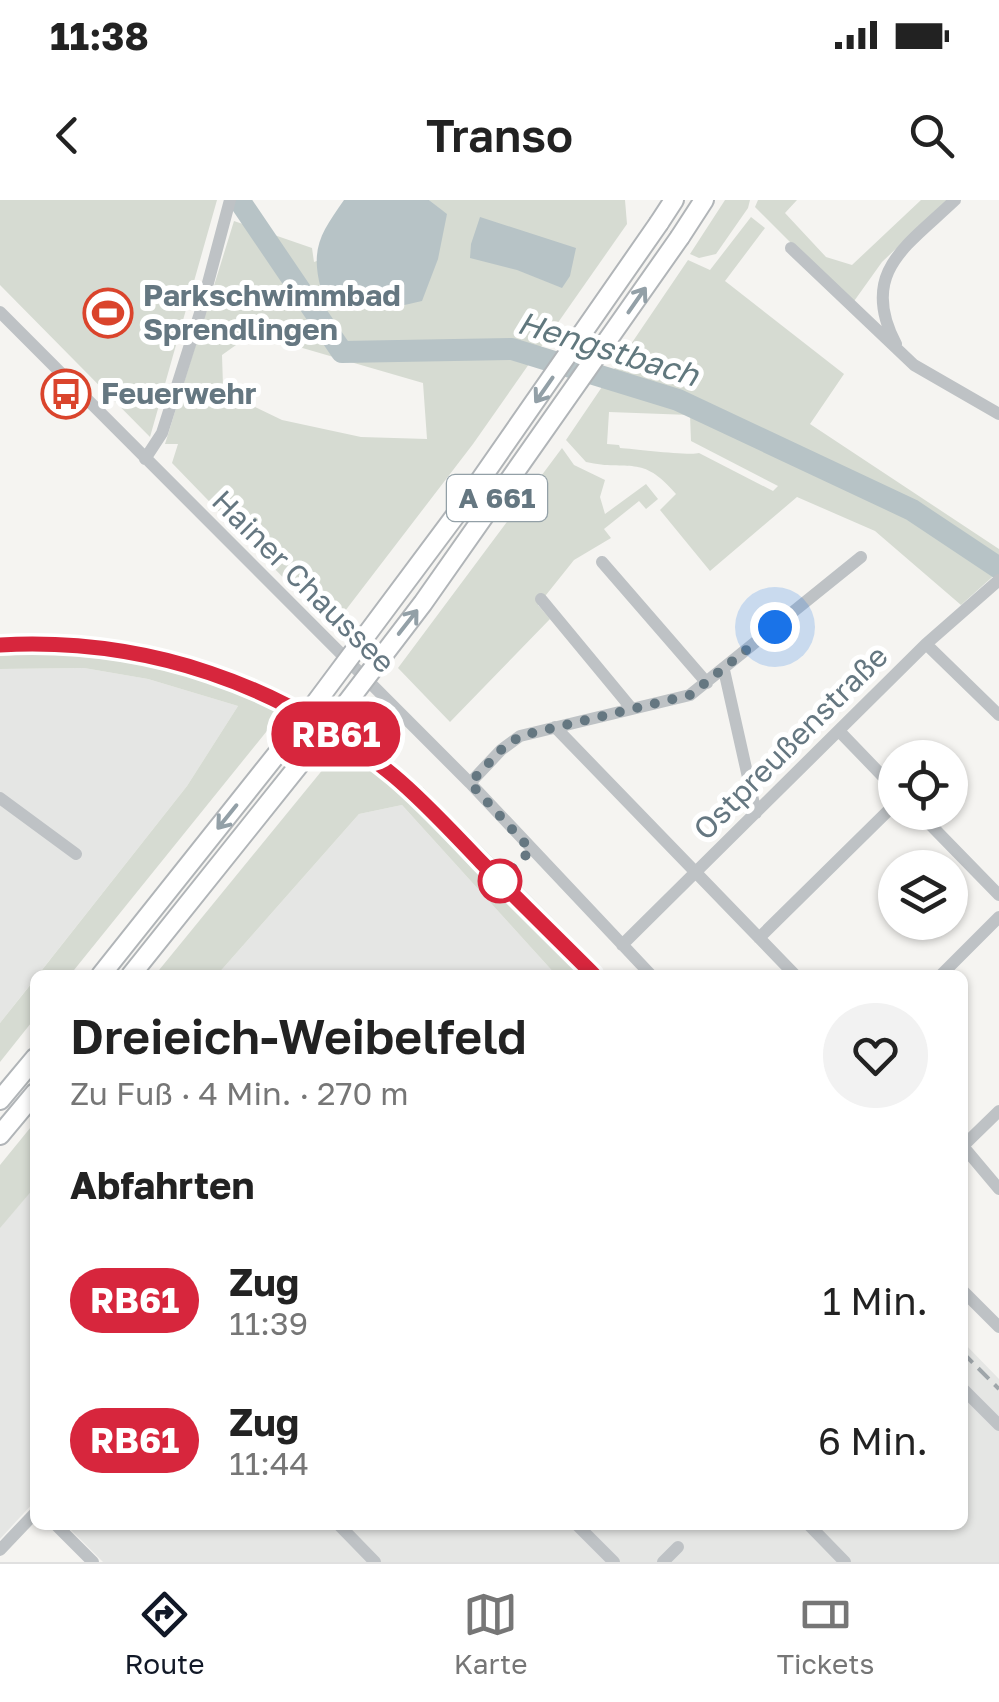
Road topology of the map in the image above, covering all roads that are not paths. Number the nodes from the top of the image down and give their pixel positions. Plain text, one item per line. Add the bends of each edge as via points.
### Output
1 (230, 200) edge
2 (674, 200) edge
3 (704, 200) edge
4 (955, 200) edge
5 (790, 248) dead end
6 (0, 312) edge
7 (897, 346) junction
8 (999, 414) edge
9 (145, 460) junction
10 (862, 557) dead end
11 (602, 562) dead end
12 (998, 582) edge
13 (540, 599) dead end
14 (926, 644) junction
15 (724, 670) junction
16 (707, 684) junction
17 (632, 709) junction
18 (999, 714) edge
19 (555, 727) junction
20 (840, 732) junction
21 (878, 771) edge
22 (470, 783) junction
23 (0, 798) edge
24 (756, 812) junction
25 (878, 821) edge
26 (936, 830) edge
27 (76, 854) dead end
28 (697, 873) junction
29 (999, 895) edge
30 (999, 917) edge
31 (758, 938) junction
32 (622, 945) junction
33 (105, 970) edge
34 (135, 970) edge
35 (646, 970) edge
36 (790, 970) edge
37 (946, 970) edge
38 (30, 1064) edge
39 (30, 1099) edge
40 (0, 1100) edge
41 (999, 1111) edge
42 (0, 1136) edge
43 (968, 1140) edge
44 (968, 1151) edge
45 (999, 1189) edge
46 (968, 1296) edge
47 (999, 1326) edge
48 (968, 1394) edge
49 (999, 1425) edge
50 (30, 1518) edge
51 (61, 1530) edge
52 (345, 1530) edge
53 (582, 1530) edge
54 (814, 1530) edge
55 (678, 1547) dead end
56 (0, 1550) edge
57 (93, 1562) edge
58 (375, 1562) edge
59 (614, 1562) edge
60 (662, 1562) edge
61 (846, 1562) edge

1 - 9 street via 162,433
2 -> 33 highway, A 661, bridge via 458,512
34 -> 3 highway, A 661, bridge via 434,587
4 - 7 street via 887,270 882,302
5 - 7 street
6 - 9 street, Hainer Chaussee
7 - 8 street via 931,377
9 - 22 street, Hainer Chaussee
10 - 15 street
11 - 16 street
12 - 14 street, Ostpreußenstraße
13 - 17 street
14 - 18 street
14 - 20 street, Ostpreußenstraße
15 - 16 street
15 - 24 street
16 - 17 street via 690,695
17 - 19 street
19 - 22 street via 510,742
19 - 28 street
20 - 21 street
20 - 24 street, Ostpreußenstraße
22 - 32 street, Hainer Chaussee
23 - 27 street
24 - 28 street, Ostpreußenstraße
25 - 31 street
26 - 29 street
28 - 31 street
28 - 32 street, Ostpreußenstraße
30 - 37 street
31 - 36 street
32 - 35 street, Hainer Chaussee
38 - 40 highway
39 - 42 highway
41 - 43 street
44 - 45 street
46 - 47 street
48 - 49 street
50 - 56 street
51 - 57 street
52 - 58 street
53 - 59 street
54 - 61 street
55 - 60 street

